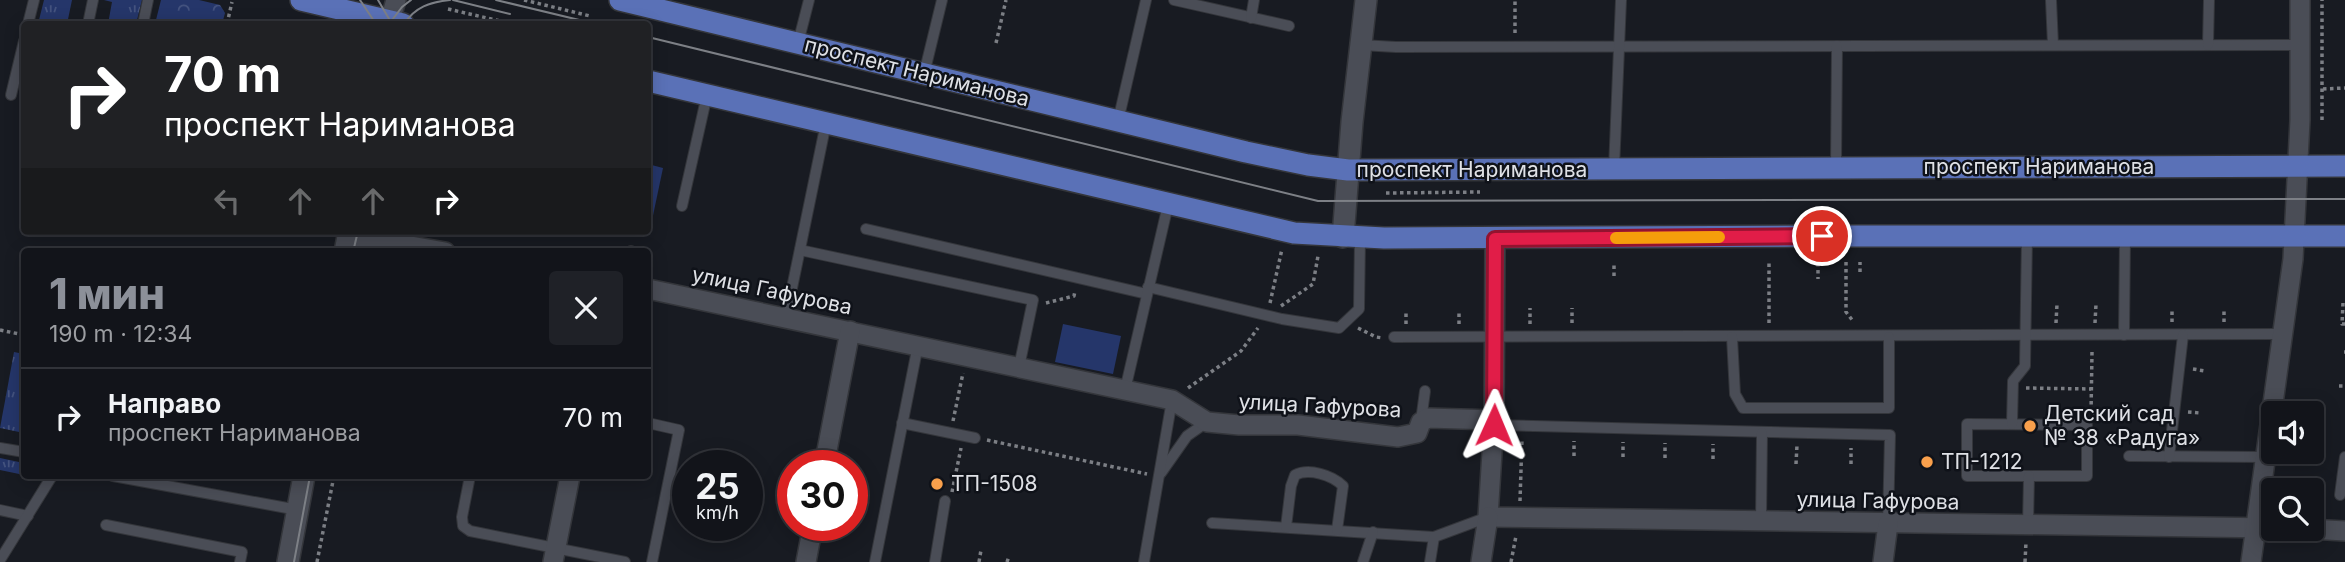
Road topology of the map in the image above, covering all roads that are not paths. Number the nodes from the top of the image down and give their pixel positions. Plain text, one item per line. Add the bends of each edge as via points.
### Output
1 (34, 0) edge
2 (93, 0) edge
3 (148, 0) edge
4 (302, 0) edge
5 (396, 0) edge
6 (621, 0) edge
7 (808, 0) edge
8 (942, 0) edge
9 (1146, 0) edge
10 (1174, 0) edge
11 (1254, 0) edge
12 (1366, 0) edge
13 (1621, 0) edge
14 (2051, 0) edge
15 (2209, 0) edge
16 (2301, 0) edge
17 (1251, 18) junction
18 (29, 21) edge
19 (89, 21) edge
20 (144, 21) edge
21 (386, 21) edge
22 (394, 21) edge
23 (1289, 26) dead end
24 (799, 43) junction
25 (2300, 44) junction
26 (2053, 45) junction
27 (2208, 45) junction
28 (1361, 46) junction
29 (1618, 46) junction
30 (1836, 46) junction
31 (21, 53) edge
32 (923, 74) junction
33 (651, 82) edge
34 (11, 95) dead end
35 (707, 95) junction
36 (1118, 121) junction
37 (827, 123) junction
38 (2297, 166) junction
39 (2345, 166) edge
40 (1836, 167) junction
41 (1614, 169) junction
42 (1348, 170) junction
43 (1168, 205) junction
44 (682, 206) dead end
45 (866, 229) dead end
46 (2026, 236) junction
47 (2345, 236) edge
48 (1351, 237) junction
49 (2125, 237) junction
50 (2294, 237) junction
51 (348, 239) edge
52 (1495, 239) junction
53 (415, 248) edge
54 (800, 250) junction
55 (651, 290) edge
56 (1147, 290) junction
57 (786, 317) junction
58 (850, 331) junction
59 (2282, 334) junction
60 (2124, 335) junction
61 (2183, 335) junction
62 (2025, 336) junction
63 (1394, 337) road end
64 (1495, 337) junction
65 (1732, 337) junction
66 (1889, 337) junction
67 (918, 345) junction
68 (1019, 367) junction
69 (1125, 390) junction
70 (1425, 391) dead end
71 (1172, 400) junction
72 (2273, 401) edge
73 (1207, 422) junction
74 (1421, 422) junction
75 (1494, 423) junction
76 (651, 424) edge
77 (902, 424) junction
78 (2012, 424) junction
79 (1762, 433) junction
80 (975, 438) road end
81 (0, 448) edge
82 (827, 450) edge
83 (21, 452) edge
84 (2129, 456) dead end
85 (2169, 457) junction
86 (2261, 457) edge
87 (2345, 460) edge
88 (1159, 476) junction
89 (2029, 476) junction
90 (50, 479) edge
91 (129, 479) edge
92 (303, 479) edge
93 (469, 479) edge
94 (569, 479) edge
95 (2340, 495) dead end
96 (945, 501) road end
97 (0, 510) edge
98 (298, 510) junction
99 (28, 516) junction
100 (1488, 517) junction
101 (1760, 522) junction
102 (1212, 523) dead end
103 (1888, 524) junction
104 (106, 525) dead end
105 (2028, 526) junction
106 (1286, 527) junction
107 (2261, 527) edge
108 (1337, 530) junction
109 (2324, 530) edge
110 (2345, 531) edge
111 (1373, 532) junction
112 (1434, 537) junction
113 (2261, 537) edge
114 (810, 541) edge
115 (555, 555) edge
116 (0, 560) edge
117 (240, 562) edge
118 (288, 562) edge
119 (625, 562) edge
120 (652, 562) edge
121 (806, 562) edge
122 (875, 562) edge
123 (935, 562) edge
124 (1144, 562) edge
125 (1363, 562) edge
126 (1430, 562) edge
127 (1481, 562) edge
128 (1883, 562) edge
129 (2251, 562) edge

1 - 18 lane
2 - 19 lane
3 - 20 lane
4 - 21 main road
5 - 22 street
6 - 24 main road, проспект Нариманова
7 - 24 lane
8 - 32 lane
9 - 36 lane
10 - 17 lane
11 - 17 lane
12 - 28 street
13 - 29 lane
14 - 26 lane
15 - 27 lane
16 - 25 street
17 - 23 lane
24 - 32 main road, проспект Нариманова
25 - 27 lane
25 - 38 street
26 - 27 lane
26 - 30 lane
28 - 29 lane
28 - 42 street
29 - 30 lane
29 - 41 lane
30 - 40 lane
31 - 34 lane
32 - 36 main road, проспект Нариманова
33 - 35 main road
35 - 37 main road
35 - 44 lane
36 - 42 main road, проспект Нариманова via 1246,152
37 - 43 main road
37 - 54 lane
38 - 39 main road, проспект Нариманова
38 - 40 main road, проспект Нариманова
38 - 50 street
40 - 41 main road, проспект Нариманова
41 - 42 main road, проспект Нариманова
42 - 48 street
43 - 48 main road via 1294,233
43 - 56 lane
45 - 56 lane
46 - 49 main road
46 - 52 main road
46 - 62 lane
47 - 50 main road
48 - 52 main road
48 - 56 lane via 1359,309 1339,328
49 - 50 main road
49 - 60 lane
50 - 59 street
51 - 53 street
52 - 64 street
54 - 57 lane
54 - 68 lane via 1033,300
55 - 57 street, улица Гафурова
56 - 69 lane
57 - 58 street, улица Гафурова
58 - 67 street, улица Гафурова
58 - 82 street
59 - 61 lane
59 - 72 street
60 - 61 lane
60 - 62 lane
61 - 85 lane
62 - 66 lane
62 - 78 lane via 2025,366 2013,381
63 - 64 lane
64 - 65 lane
64 - 75 street
65 - 66 lane
65 - 66 lane via 1735,394 1743,408 1889,408
67 - 68 street, улица Гафурова
67 - 77 lane
68 - 69 street, улица Гафурова
69 - 71 street, улица Гафурова
70 - 74 lane
71 - 73 street, улица Гафурова
71 - 88 lane
73 - 74 street, улица Гафурова via 1298,425 1398,437 1416,433
73 - 88 lane via 1187,436
74 - 75 street, улица Гафурова via 1428,418
75 - 79 lane
75 - 100 street
76 - 120 lane via 679,430
77 - 80 lane
77 - 122 lane
78 - 89 lane via 1967,424 1967,476
78 - 89 lane via 2087,425 2087,476
79 - 101 lane
79 - 103 lane via 1890,435
81 - 83 lane
84 - 85 lane
85 - 86 lane
87 - 95 lane
88 - 124 lane
89 - 105 lane
90 - 99 lane
91 - 98 lane
92 - 98 street
93 - 115 lane via 463,526
94 - 115 street
96 - 123 lane
97 - 99 lane
98 - 118 street
99 - 116 lane
100 - 101 street, улица Гафурова
100 - 112 lane
100 - 127 street
101 - 103 street, улица Гафурова
102 - 106 lane
103 - 105 street, улица Гафурова
103 - 128 street
104 - 117 lane via 242,552
105 - 107 street, улица Гафурова
106 - 108 lane
106 - 108 lane via 1291,486 1301,472 1327,475 1343,486
108 - 111 lane
109 - 110 street
111 - 112 lane
111 - 125 lane
112 - 126 lane
113 - 129 street
114 - 121 street
115 - 119 lane

